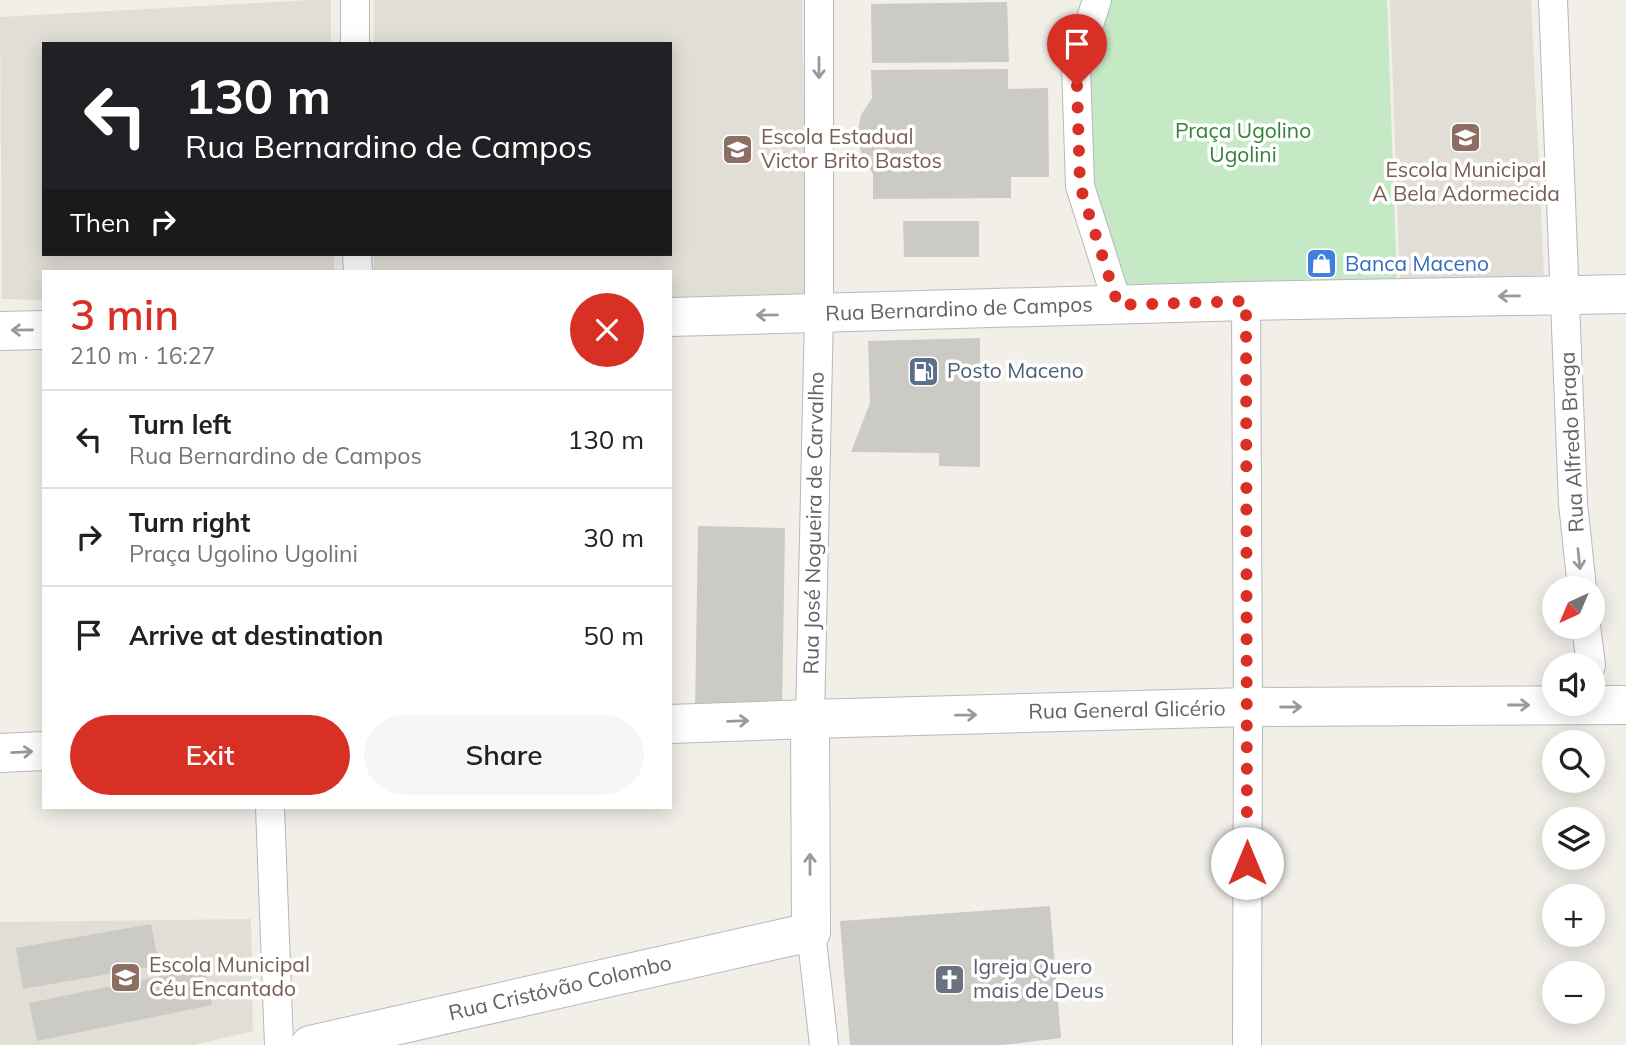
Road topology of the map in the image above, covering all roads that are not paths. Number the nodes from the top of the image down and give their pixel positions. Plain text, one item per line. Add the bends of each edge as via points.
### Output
1 (355, 0) edge
2 (819, 0) edge
3 (1097, 0) edge
4 (1553, 0) edge
5 (355, 42) edge
6 (1626, 294) edge
7 (1564, 295) junction
8 (1246, 301) junction
9 (1118, 305) junction
10 (819, 313) junction
11 (672, 317) edge
12 (42, 330) edge
13 (0, 331) edge
14 (1581, 576) edge
15 (1542, 700) edge
16 (1248, 707) junction
17 (810, 719) junction
18 (672, 724) edge
19 (42, 751) edge
20 (0, 753) edge
21 (270, 809) edge
22 (811, 932) junction
23 (279, 1045) edge
24 (310, 1045) edge
25 (824, 1045) edge
26 (1247, 1045) edge

1 - 5 street
2 -> 10 street, Rua José Nogueira de Carvalho
3 - 9 street via 1076,65 1080,186
4 - 7 street
6 - 7 main road, Rua Bernardino de Campos
7 -> 8 main road, Rua Bernardino de Campos
7 -> 14 street, Rua Alfredo Braga
8 - 9 main road, Rua Bernardino de Campos
8 - 16 street
9 - 10 main road, Rua Bernardino de Campos
10 -> 11 main road, Rua Bernardino de Campos
10 - 17 street, Rua José Nogueira de Carvalho
12 -> 13 main road
16 -> 15 main road, Rua General Glicério
17 -> 16 main road, Rua General Glicério
16 - 26 street
18 -> 17 main road, Rua General Glicério
22 -> 17 main road, Rua José Nogueira de Carvalho
20 -> 19 main road
21 - 23 street
22 - 24 main road, Rua Cristóvão Colombo
22 - 25 street, Rua José Nogueira de Carvalho

